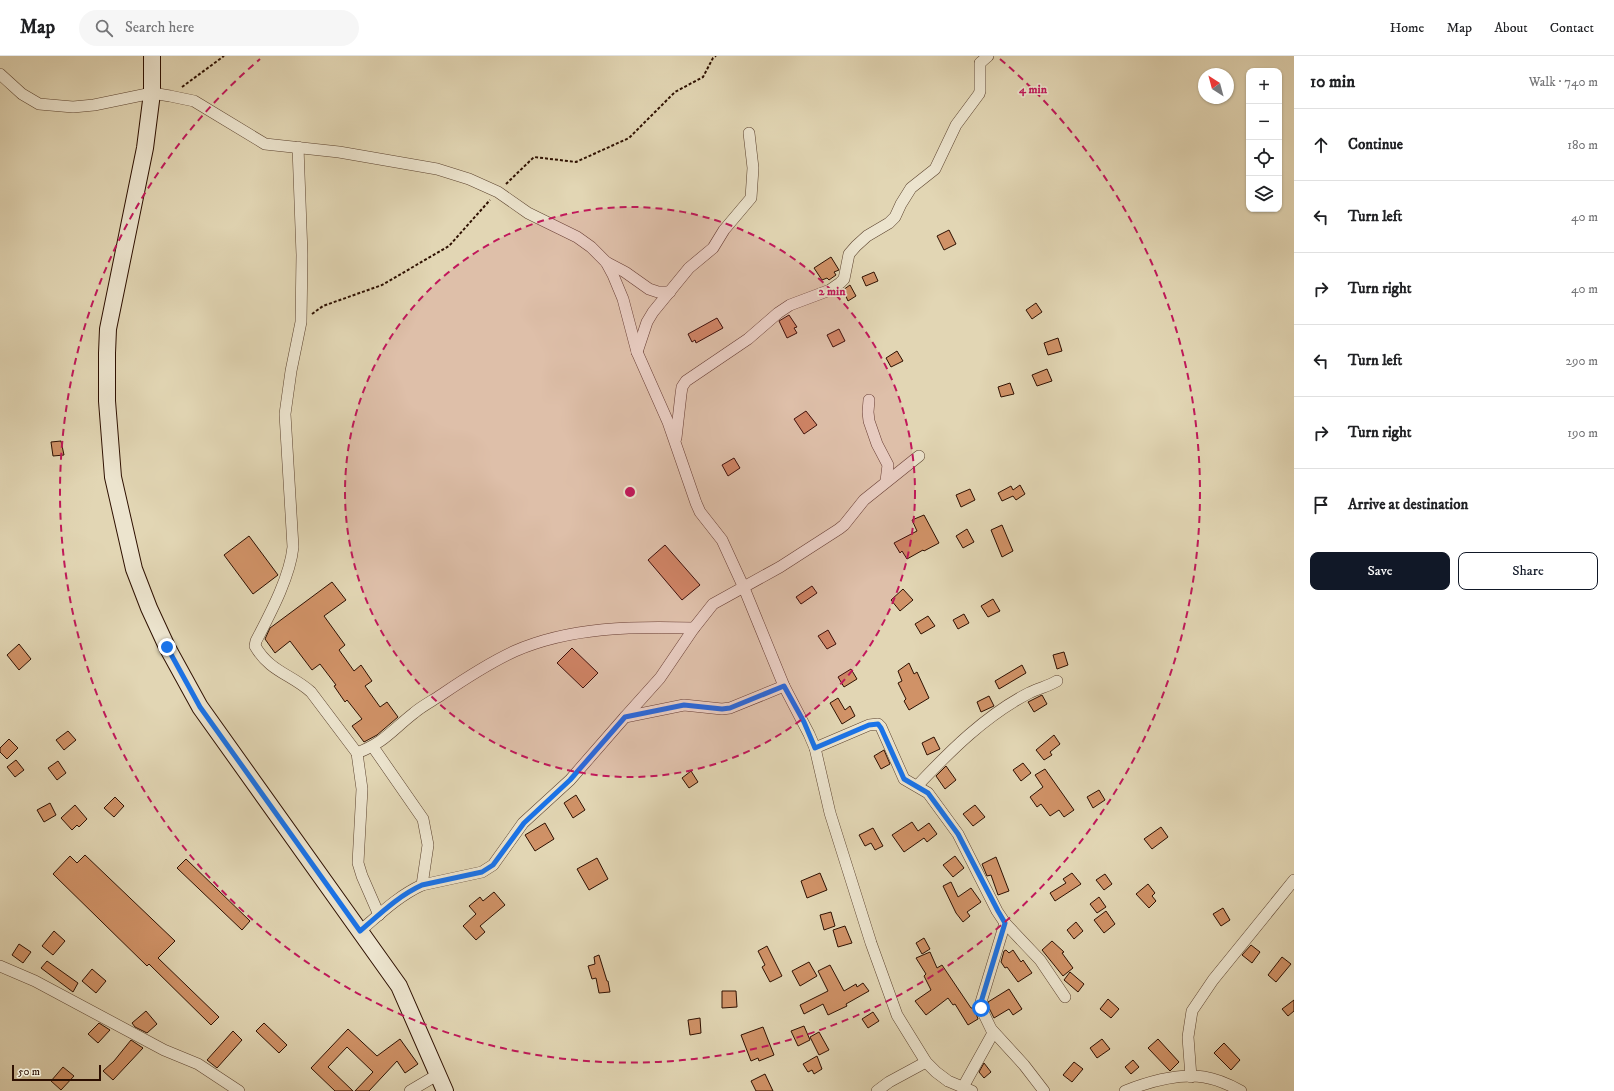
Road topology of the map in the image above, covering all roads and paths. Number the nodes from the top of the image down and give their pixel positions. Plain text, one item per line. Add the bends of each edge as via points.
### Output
1 (152, 56) edge
2 (224, 56) edge
3 (988, 56) edge
4 (0, 74) edge
5 (152, 93) junction
6 (170, 96) junction
7 (749, 133) dead end
8 (298, 147) junction
9 (606, 262) junction
10 (670, 292) junction
11 (637, 352) junction
12 (869, 400) dead end
13 (676, 443) junction
14 (919, 456) dead end
15 (886, 482) junction
16 (744, 588) junction
17 (694, 628) junction
18 (1058, 681) dead end
19 (784, 686) junction
20 (625, 717) junction
21 (373, 747) junction
22 (815, 748) junction
23 (357, 753) junction
24 (917, 786) junction
25 (1294, 880) edge
26 (422, 885) junction
27 (379, 915) junction
28 (1005, 923) junction
29 (360, 931) junction
30 (0, 966) edge
31 (1065, 997) dead end
32 (992, 1030) junction
33 (926, 1062) junction
34 (437, 1075) junction
35 (1191, 1077) junction
36 (968, 1089) edge
37 (239, 1091) edge
38 (410, 1091) edge
39 (445, 1091) edge
40 (877, 1091) edge
41 (1044, 1091) edge
42 (1125, 1091) edge
43 (1241, 1091) edge

1 - 5 main road
2 - 6 path
3 - 13 street via 980,63 979,94 956,125 935,169 911,188 896,217 867,236 849,254 844,279 830,290 790,305 748,339 686,381 680,394
4 - 5 street via 22,94 39,104 73,107 94,105
5 - 6 street
5 - 29 main road via 142,166 108,329 107,353 113,477 134,569 167,647 200,707
6 - 8 street via 194,101 265,144
7 - 10 street via 753,168 750,198 713,248 689,268
8 - 9 street via 437,169 469,179 498,192 528,213 577,237
8 - 23 street via 302,244 301,322 285,414 293,547 292,557 277,597 255,646 276,670 311,692
9 - 10 street via 649,289
9 - 11 street via 623,299
10 - 11 street via 647,322
11 - 13 street
12 - 15 street via 869,421 888,465
13 - 16 street via 700,512 722,540
14 - 15 street
15 - 16 street via 864,500 839,529
16 - 17 street via 713,604
16 - 19 street
17 - 20 street via 660,678
17 - 21 street via 622,628 577,633 538,642 514,652 442,694
18 - 24 street via 1030,693 982,723 943,758
19 - 20 street via 730,708 684,705
19 - 22 street
20 - 26 street via 570,780 524,823 493,865 482,872
21 - 23 street
21 - 26 street via 423,818 428,845
22 - 24 street via 869,725 878,724 904,779
22 - 33 street via 830,813 874,950 897,1015
23 - 27 street via 362,789 358,863
24 - 28 street via 928,793 958,834
25 - 35 street via 1213,980 1192,1012 1188,1036
26 - 27 street via 385,908
27 - 29 street
28 - 31 street via 1040,960
28 - 32 street via 981,1002 981,1008
29 - 34 main road via 399,986
30 - 37 street via 35,981 164,1050 198,1064
32 - 36 street via 993,1033
32 - 41 street
33 - 36 street via 948,1081
33 - 40 street via 888,1082
34 - 38 street
34 - 39 main road
35 - 42 street via 1170,1078
35 - 43 street via 1216,1080

